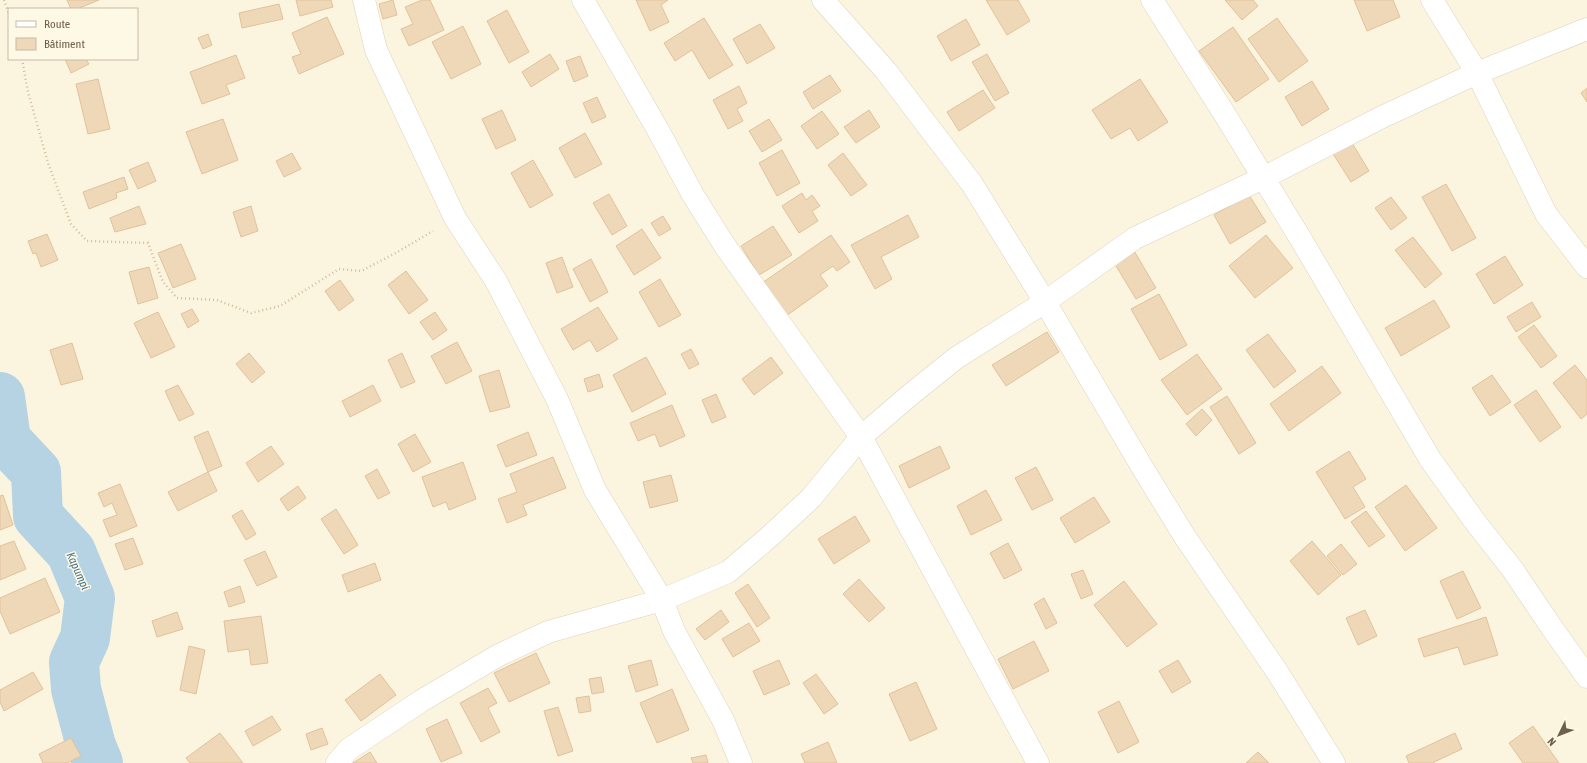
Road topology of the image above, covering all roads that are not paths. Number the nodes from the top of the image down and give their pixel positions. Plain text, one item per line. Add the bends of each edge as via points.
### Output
1 (364, 0) edge
2 (583, 0) edge
3 (823, 0) edge
4 (1432, 0) edge
5 (1159, 3) edge
6 (1587, 29) edge
7 (1477, 73) junction
8 (1263, 178) junction
9 (1587, 267) edge
10 (1045, 302) junction
11 (861, 437) junction
12 (662, 600) junction
13 (1587, 677) edge
14 (337, 763) edge
15 (741, 763) edge
16 (1038, 763) edge
17 (1334, 763) edge

1 - 12 street via 376,50 456,218 496,282 557,399 595,490
2 - 11 street via 693,195 729,252
3 - 10 street via 886,71 972,184
4 - 7 street
5 - 8 street
6 - 7 street
7 - 8 street via 1382,117
7 - 9 street via 1546,214
8 - 10 street via 1135,238
8 - 13 street via 1430,460 1513,570
10 - 11 street via 956,358
10 - 17 street via 1185,537 1278,673
11 - 12 street via 811,498 728,572
11 - 16 street
12 - 14 street via 548,632 499,655 421,701 349,749
12 - 15 street via 674,631 722,720

